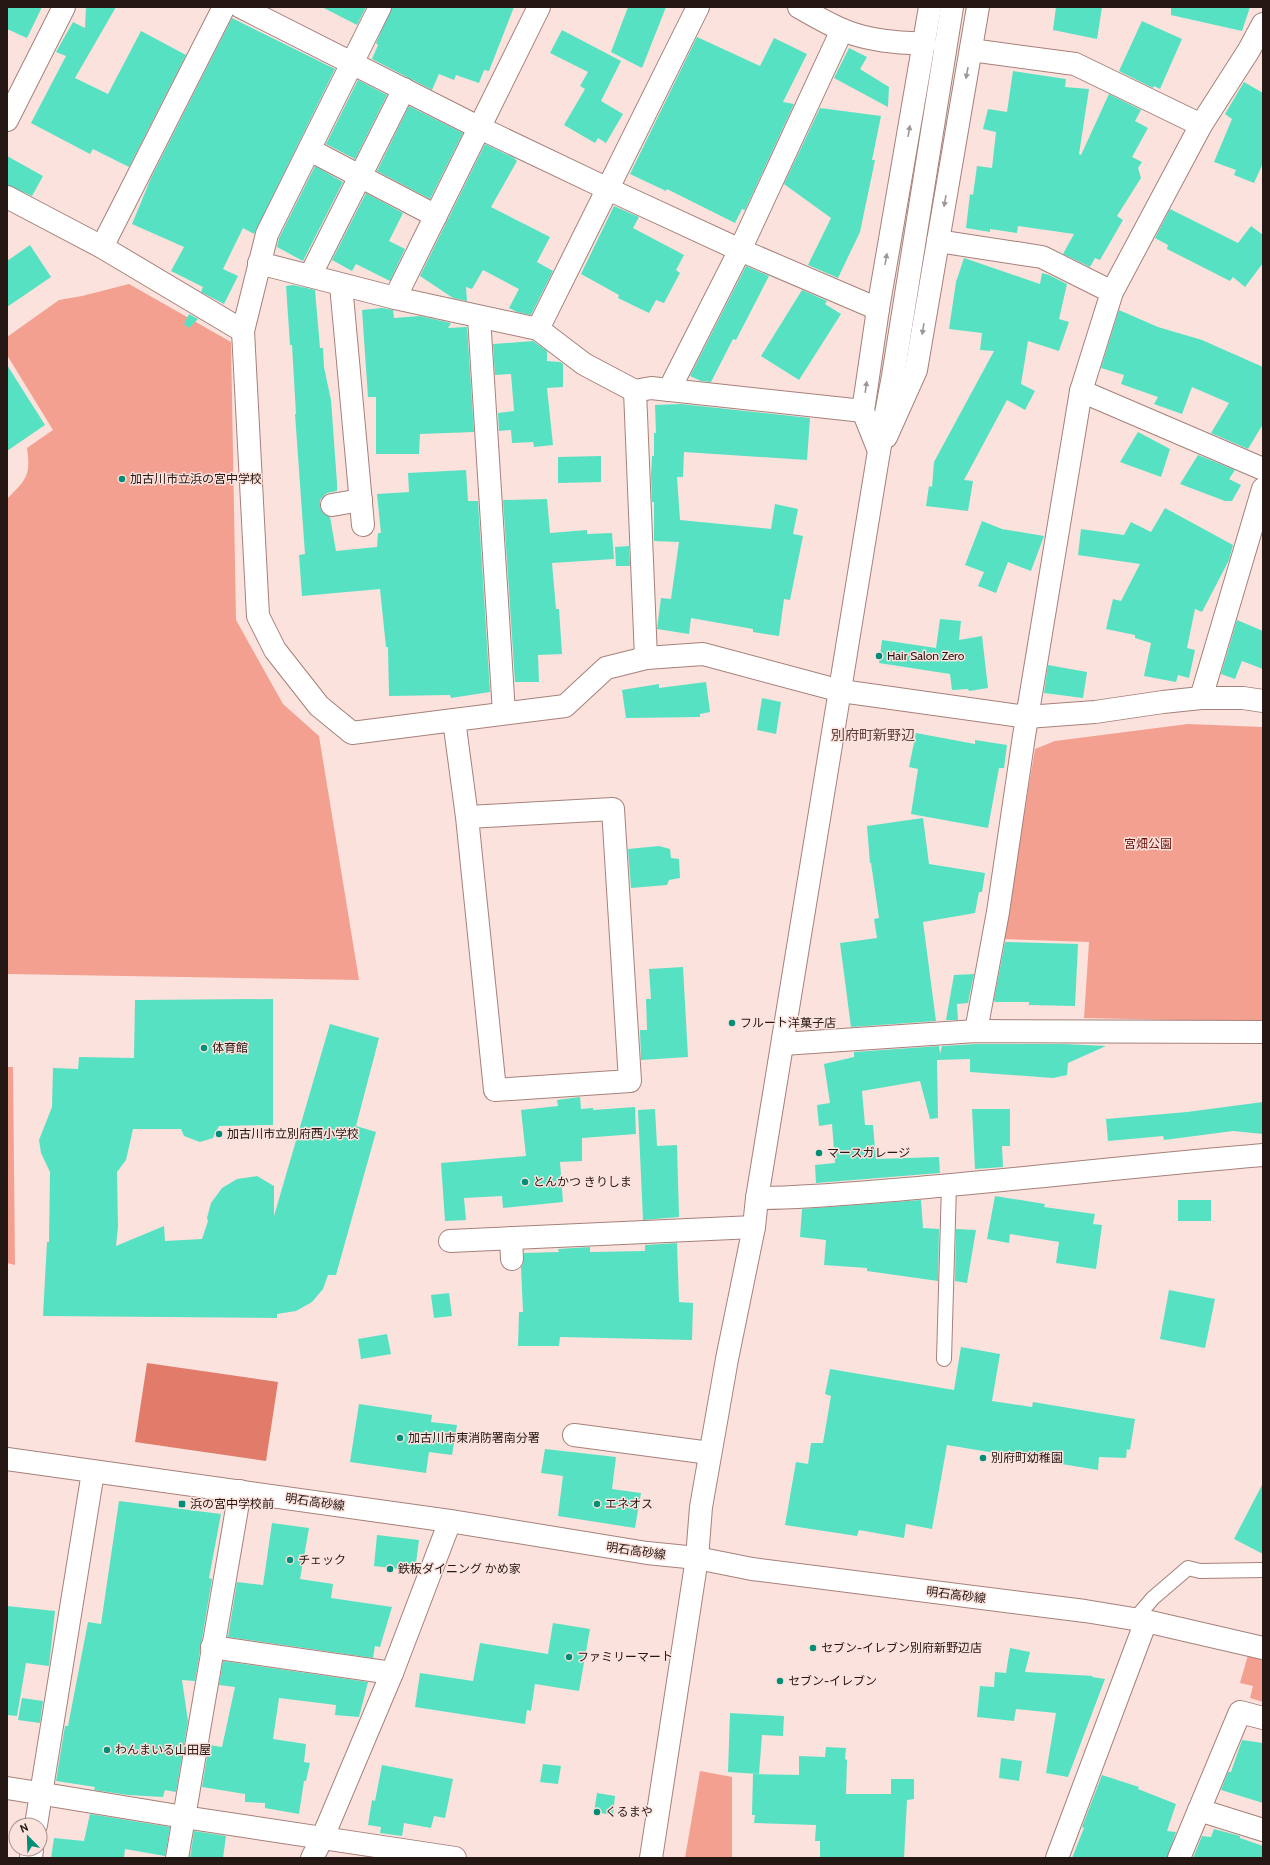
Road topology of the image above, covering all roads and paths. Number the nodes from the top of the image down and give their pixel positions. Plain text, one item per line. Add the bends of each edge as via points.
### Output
1 (64, 7) edge
2 (224, 7) edge
3 (240, 7) edge
4 (380, 7) edge
5 (539, 7) edge
6 (698, 7) edge
7 (799, 7) edge
8 (930, 7) edge
9 (952, 7) edge
10 (978, 7) edge
11 (1263, 24) edge
12 (842, 30) junction
13 (925, 43) junction
14 (971, 50) junction
15 (1256, 53) edge
16 (353, 64) junction
17 (404, 89) junction
18 (7, 120) edge
19 (1201, 125) junction
20 (480, 128) junction
21 (310, 150) junction
22 (360, 176) junction
23 (608, 189) junction
24 (7, 197) edge
25 (436, 216) junction
26 (938, 241) junction
27 (102, 247) junction
28 (740, 250) junction
29 (259, 263) junction
30 (310, 276) junction
31 (341, 285) junction
32 (1112, 292) junction
33 (395, 298) junction
34 (878, 309) junction
35 (479, 317) junction
36 (538, 329) junction
37 (243, 331) junction
38 (669, 390) junction
39 (635, 391) junction
40 (1081, 391) junction
41 (863, 411) junction
42 (879, 450) junction
43 (1263, 469) edge
44 (1263, 489) edge
45 (361, 500) junction
46 (332, 505) dead end
47 (364, 525) dead end
48 (646, 658) junction
49 (841, 691) junction
50 (1201, 698) junction
51 (1263, 701) edge
52 (504, 713) junction
53 (1027, 717) junction
54 (454, 720) junction
55 (467, 817) junction
56 (976, 1031) junction
57 (1263, 1032) edge
58 (783, 1044) junction
59 (1263, 1155) edge
60 (949, 1185) junction
61 (757, 1198) junction
62 (754, 1227) junction
63 (450, 1241) dead end
64 (944, 1359) dead end
65 (574, 1436) dead end
66 (710, 1453) junction
67 (7, 1459) edge
68 (93, 1472) junction
69 (240, 1491) junction
70 (450, 1520) junction
71 (697, 1558) junction
72 (1263, 1570) edge
73 (1141, 1620) junction
74 (212, 1647) junction
75 (1263, 1648) edge
76 (392, 1673) junction
77 (1263, 1718) edge
78 (7, 1788) edge
79 (41, 1794) junction
80 (1199, 1810) junction
81 (37, 1817) edge
82 (184, 1817) junction
83 (1263, 1830) edge
84 (322, 1839) junction
85 (177, 1858) edge
86 (312, 1858) edge
87 (455, 1858) edge
88 (651, 1858) edge
89 (1057, 1858) edge
90 (1179, 1858) edge

1 - 18 street
2 - 27 street
3 - 16 street
4 - 16 street
5 - 20 street
6 - 23 street
7 - 12 street
8 - 13 street
9 - 42 street
10 - 14 street
11 - 15 street
12 - 13 street via 907,44
12 - 28 street
34 -> 13 street
14 - 19 street via 1076,64
14 -> 26 street
15 - 19 street
16 - 17 street
16 - 21 street
17 - 20 street
17 - 22 street
19 - 32 street
20 - 23 street
20 - 25 street
21 - 22 street
21 - 29 street via 267,234
22 - 25 street
22 - 30 street
23 - 28 street
23 - 36 street
24 - 27 street
25 - 33 street
26 - 32 street via 1042,257
26 -> 42 street via 916,370
27 - 37 street
28 - 34 street
28 - 38 street
29 - 30 street
29 - 37 street
30 - 31 street
31 - 33 street
31 - 45 street
32 - 40 street
33 - 35 street
41 -> 34 street
35 - 36 street
35 - 52 street
36 - 39 street via 584,364
37 - 54 street via 258,616 275,650 319,706 352,733
38 - 39 street via 651,388
38 - 41 street
39 - 48 street
40 - 43 street
40 - 53 street
41 - 42 street
42 - 49 street
44 - 50 street
45 - 46 street
45 - 47 street
48 - 49 street via 703,654
48 - 52 street via 606,668 565,706
49 - 53 street
49 - 58 street
50 - 51 street via 1243,698
50 - 53 street via 1095,712
52 - 54 street
53 - 56 street via 998,912
54 - 55 street
55 - 55 street via 495,1090 630,1080 613,809
56 - 57 street
56 - 58 street
58 - 61 street
59 - 60 street
60 - 61 street
60 - 64 lane
61 - 62 street
62 - 63 street via 512,1248
62 - 66 street
65 - 66 street
66 - 71 street via 701,1507
67 - 68 street, 明石高砂線
68 - 69 street, 明石高砂線
68 - 79 street
69 - 70 street, 明石高砂線
69 - 74 street
70 - 71 street, 明石高砂線 via 646,1553
70 - 76 street
71 - 73 street, 明石高砂線 via 752,1569
71 - 88 street
72 - 73 lane via 1200,1571 1188,1568 1153,1598
73 - 75 street, 明石高砂線
73 - 89 street
74 - 76 street
74 - 82 street
76 - 84 street
77 - 80 street via 1240,1712
78 - 79 street
79 - 81 street
79 - 82 street
80 - 83 street
80 - 90 street
82 - 84 street
82 - 85 street
84 - 86 street
84 - 87 street

